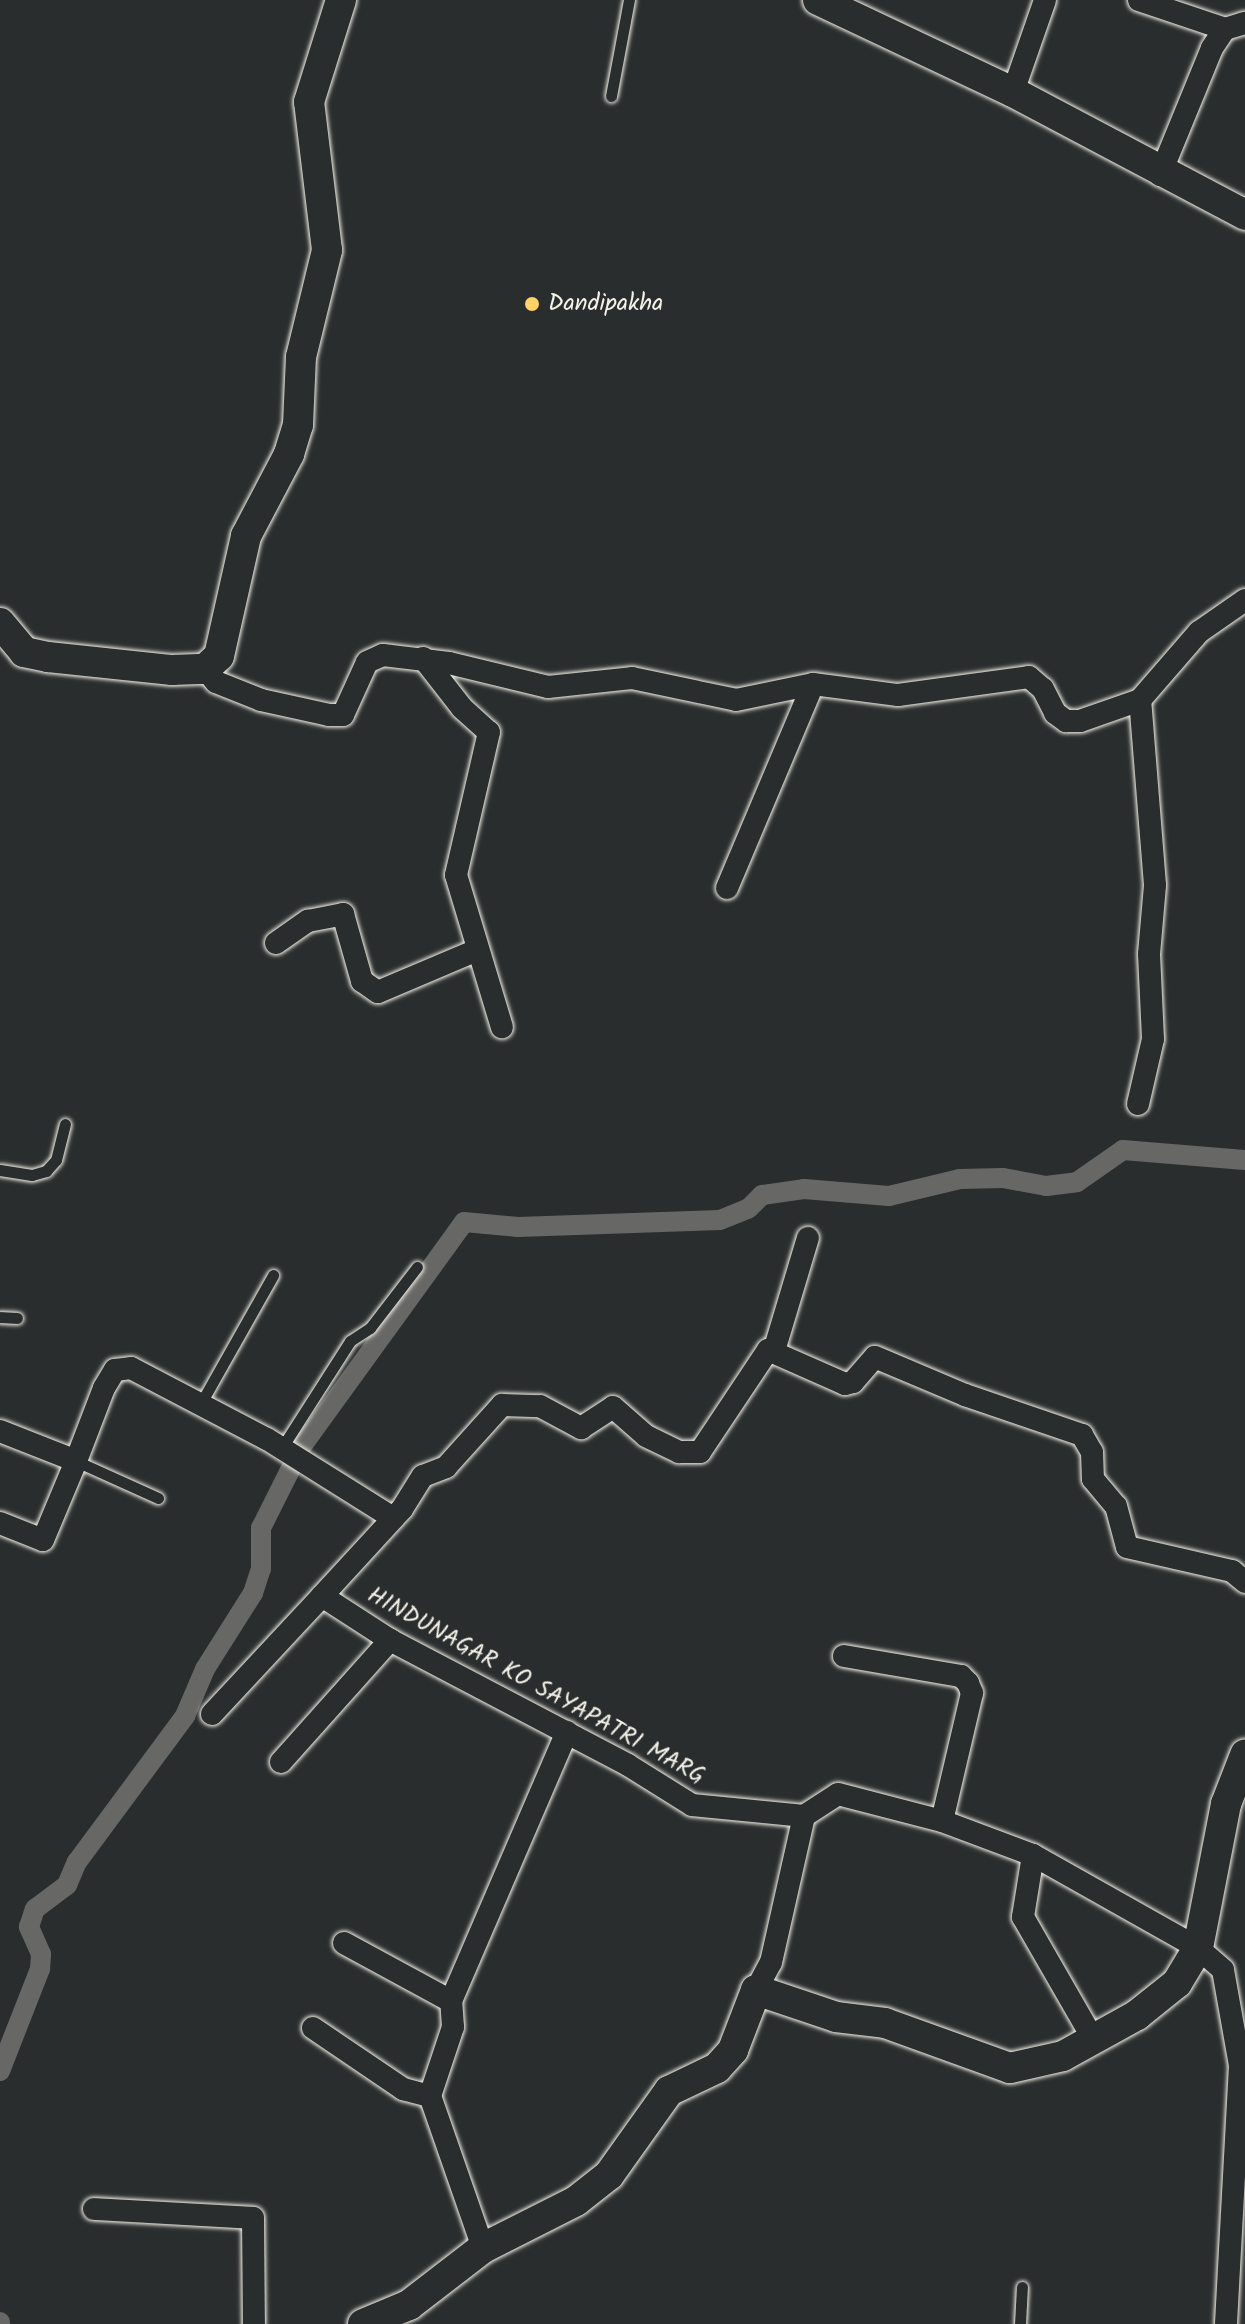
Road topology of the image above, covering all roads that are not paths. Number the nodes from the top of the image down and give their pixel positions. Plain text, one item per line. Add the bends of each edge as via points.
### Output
1 (341, 0) edge
2 (629, 0) edge
3 (818, 0) edge
4 (1045, 0) edge
5 (1139, 0) edge
6 (1235, 26) edge
7 (1013, 92) junction
8 (611, 96) dead end
9 (1160, 175) junction
10 (1245, 215) edge
11 (1245, 600) edge
12 (0, 623) edge
13 (423, 658) junction
14 (205, 669) junction
15 (813, 684) junction
16 (1140, 700) junction
17 (727, 888) dead end
18 (276, 943) dead end
19 (477, 950) junction
20 (502, 1027) dead end
21 (1138, 1104) dead end
22 (65, 1124) dead end
23 (0, 1170) edge
24 (808, 1238) dead end
25 (417, 1267) dead end
26 (273, 1275) dead end
27 (0, 1317) edge
28 (17, 1318) dead end
29 (774, 1351) junction
30 (201, 1403) junction
31 (0, 1431) edge
32 (282, 1451) junction
33 (76, 1461) junction
34 (158, 1498) dead end
35 (393, 1518) junction
36 (0, 1523) edge
37 (1245, 1582) edge
38 (322, 1596) junction
39 (390, 1640) junction
40 (844, 1656) dead end
41 (212, 1714) dead end
42 (567, 1732) junction
43 (1245, 1755) edge
44 (281, 1762) dead end
45 (1235, 1807) edge
46 (804, 1816) junction
47 (942, 1821) junction
48 (1033, 1855) junction
49 (344, 1943) dead end
50 (1198, 1948) junction
51 (756, 1990) junction
52 (451, 2001) junction
53 (313, 2028) dead end
54 (1092, 2037) junction
55 (430, 2096) junction
56 (94, 2209) dead end
57 (483, 2248) junction
58 (1022, 2287) dead end
59 (254, 2324) edge
60 (363, 2324) edge
61 (1020, 2324) edge
62 (1226, 2324) edge

1 - 14 main road via 309,102 327,250 301,357 298,425 289,454 246,536 227,635 219,656
2 - 8 lane
3 - 7 main road
4 - 7 street
5 - 6 street
6 - 9 street via 1212,48
7 - 9 main road
9 - 10 main road
11 - 16 street via 1199,632
12 - 14 main road via 12,643 36,654
13 - 14 street via 383,655 367,662 343,715 261,700 216,682
13 - 15 street via 548,687 632,678 714,699 736,700
13 - 19 street via 462,708 489,732 456,875
15 - 16 street via 898,695 1029,677 1066,721
15 - 17 street
16 - 21 street via 1155,885 1149,954 1153,1039
18 - 19 street via 308,921 343,914 362,981 378,992
19 - 20 street
22 - 23 lane via 56,1160 46,1171 32,1175
24 - 29 street
25 - 32 lane via 370,1328 350,1341
26 - 30 lane
27 - 28 lane
29 - 35 street via 762,1355 700,1452 679,1452 646,1436 613,1407 581,1428 540,1406 502,1405 446,1467 423,1476
29 - 37 street via 845,1384 875,1357 1082,1435 1092,1452 1093,1479 1116,1506 1127,1547 1135,1553 1232,1571
30 - 32 street
30 - 33 street via 131,1368 115,1370
31 - 33 street
32 - 35 street
33 - 34 lane
33 - 36 street via 43,1540
35 - 38 street
38 - 39 street, HINDUNAGAR KO SAYAPATRI MARG
38 - 41 street
39 - 42 street, HINDUNAGAR KO SAYAPATRI MARG
39 - 44 street
40 - 47 street via 961,1676 968,1683 972,1693
42 - 46 street, HINDUNAGAR KO SAYAPATRI MARG via 692,1805
42 - 52 street
43 - 45 main road
45 - 50 main road
46 - 47 street via 838,1794
46 - 51 street via 771,1962
47 - 48 street
48 - 50 street
48 - 54 street via 1023,1917
49 - 52 street
50 - 54 main road via 1177,1983 1137,2015
50 - 62 street via 1223,1970 1240,2065
51 - 54 main road via 836,2017 885,2023 1010,2068 1063,2056
51 - 57 main road via 733,2050 717,2068 669,2091 609,2175 576,2201
52 - 55 street via 453,2027
53 - 55 street via 403,2089
55 - 57 street
56 - 59 street via 253,2218
57 - 60 main road via 409,2305
58 - 61 lane

